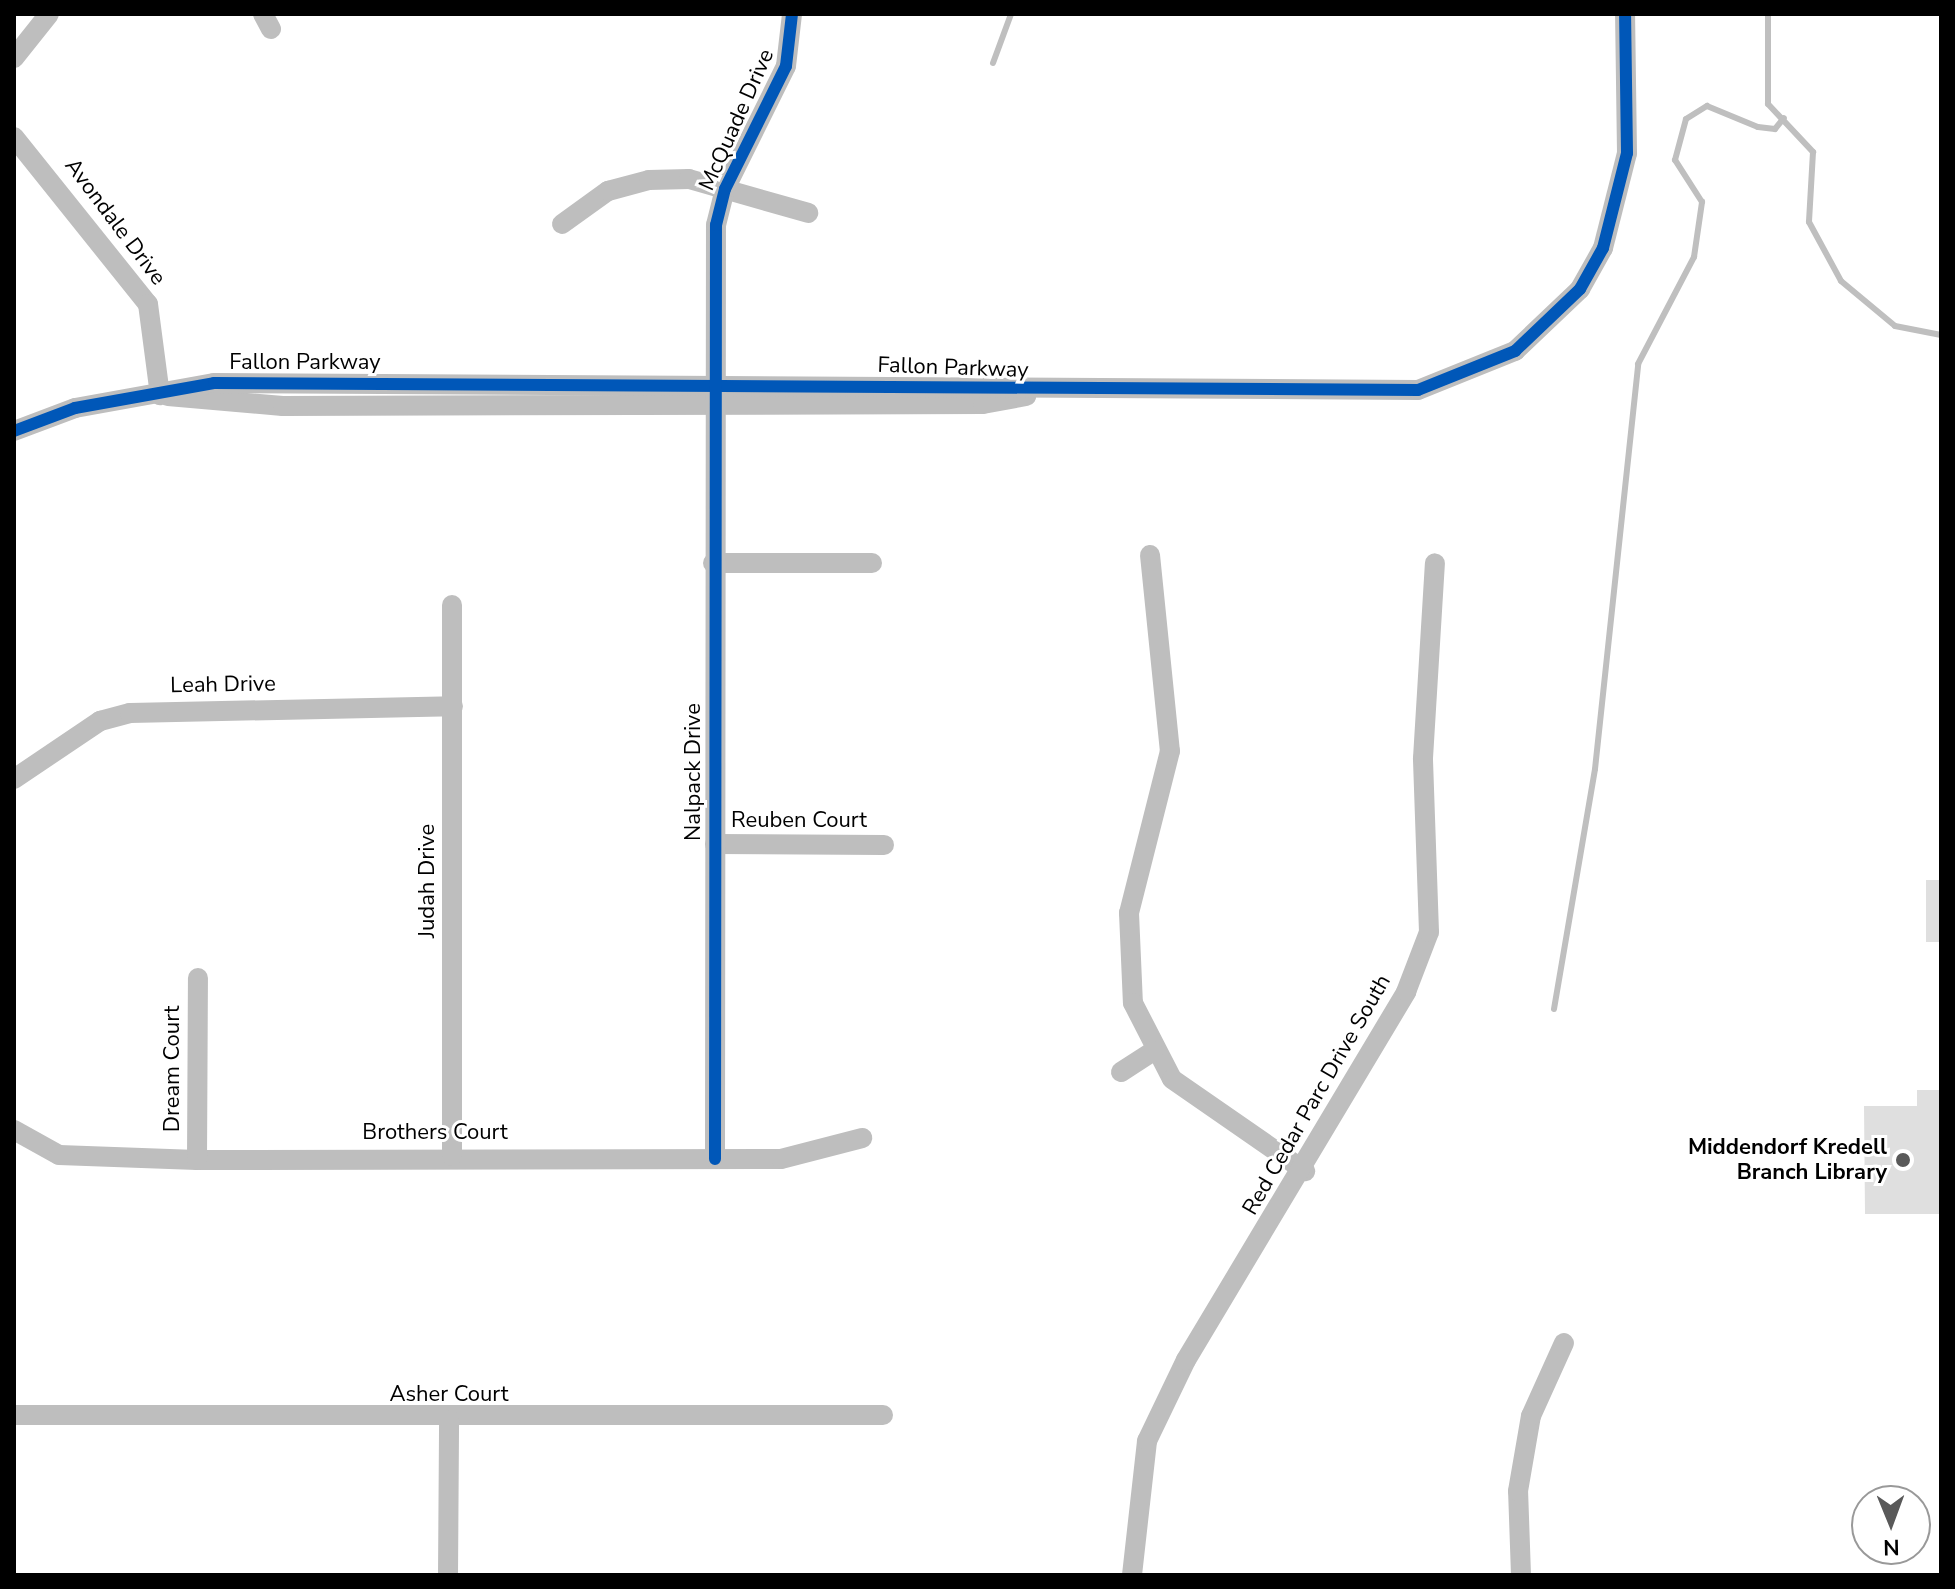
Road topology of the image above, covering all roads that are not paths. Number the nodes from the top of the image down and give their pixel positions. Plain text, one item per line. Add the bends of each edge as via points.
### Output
1 (49, 14) edge
2 (792, 14) edge
3 (1625, 14) edge
4 (14, 58) edge
5 (14, 137) edge
6 (725, 189) junction
7 (808, 213) dead end
8 (562, 224) dead end
9 (715, 394) junction
10 (160, 395) junction
11 (14, 431) edge
12 (1150, 555) dead end
13 (713, 563) junction
14 (872, 563) dead end
15 (1435, 563) dead end
16 (452, 605) dead end
17 (453, 706) junction
18 (14, 779) edge
19 (715, 844) junction
20 (884, 845) dead end
21 (198, 978) dead end
22 (1153, 1051) junction
23 (1121, 1072) dead end
24 (14, 1130) edge
25 (862, 1138) dead end
26 (452, 1156) junction
27 (715, 1159) junction
28 (197, 1160) junction
29 (1305, 1171) junction
30 (1564, 1343) dead end
31 (14, 1415) edge
32 (883, 1415) dead end
33 (449, 1420) junction
34 (448, 1575) edge
35 (1132, 1575) edge
36 (1521, 1575) edge

1 - 4 street
2 - 6 street, McQuade Drive via 786,66
3 - 9 street, Fallon Parkway via 1627,153 1618,206 1580,289 1515,351 1418,390 1047,392 983,404
5 - 10 street, Avondale Drive via 148,304
6 - 7 street, McQuade Drive
6 - 8 street via 689,179 649,180 608,191
6 - 9 street, McQuade Drive via 716,225
9 - 10 street, Fallon Parkway via 214,405
9 - 13 street, Nalpack Drive
10 - 11 street, Fallon Parkway via 75,408
12 - 22 street via 1170,751 1129,913 1127,975
13 - 14 street
13 - 19 street, Nalpack Drive
15 - 29 street, Red Cedar Parc Drive South via 1423,758 1429,932 1406,992
16 - 17 street, Judah Drive
17 - 18 street, Leah Drive via 130,713 100,721
17 - 26 street, Judah Drive
19 - 20 street, Reuben Court
19 - 27 street, Nalpack Drive
21 - 28 street, Dream Court
22 - 23 street
22 - 29 street via 1172,1079
24 - 28 street, Brothers Court via 59,1155
25 - 27 street, Brothers Court via 781,1159
26 - 27 street, Brothers Court
26 - 28 street, Brothers Court
29 - 35 street, Red Cedar Parc Drive South via 1186,1360 1147,1441
30 - 36 street via 1528,1431 1518,1491
31 - 33 street, Asher Court
32 - 33 street, Asher Court
33 - 34 street

